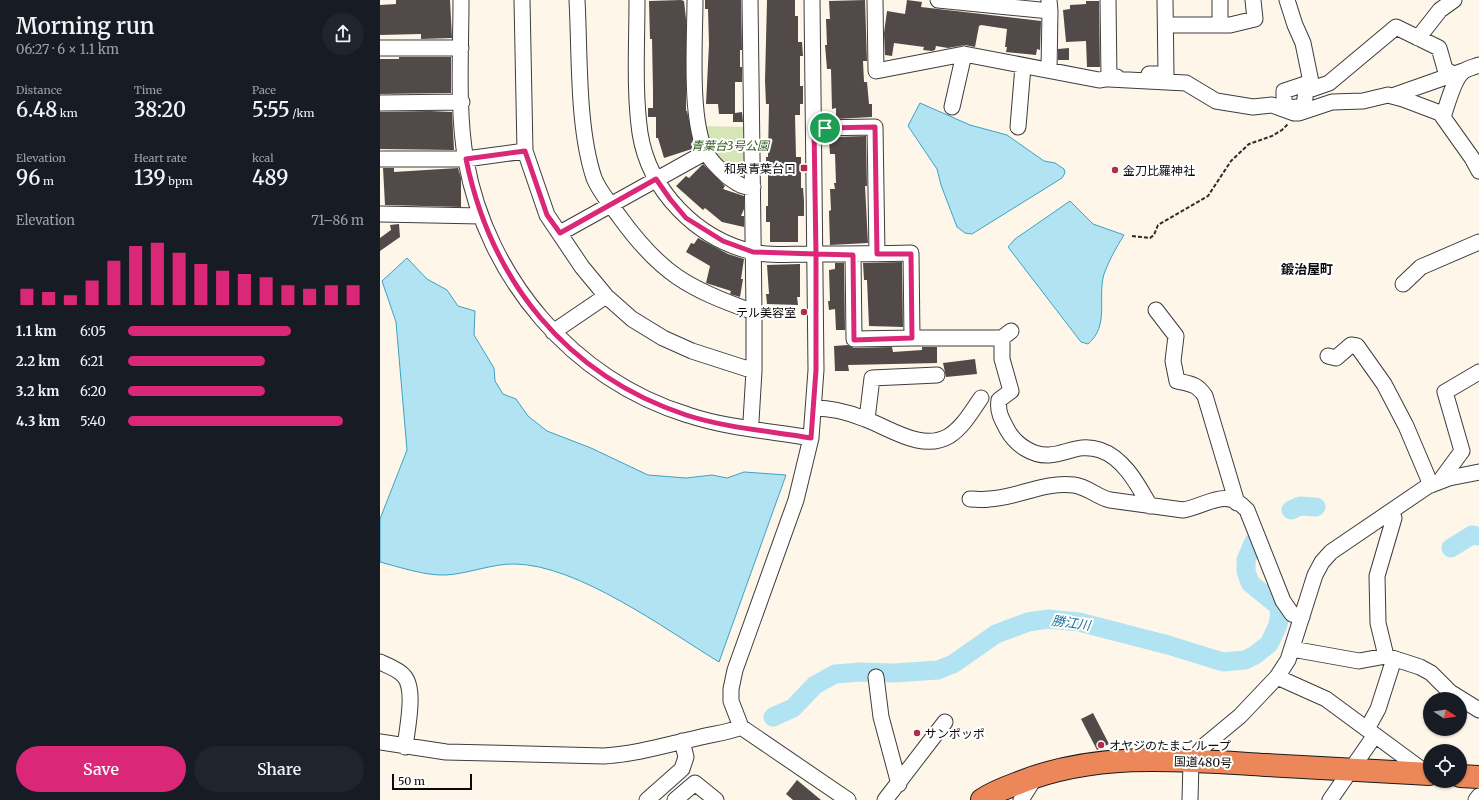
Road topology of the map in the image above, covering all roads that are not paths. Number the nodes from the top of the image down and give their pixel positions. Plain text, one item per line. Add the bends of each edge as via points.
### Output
1 (461, 0) edge
2 (522, 0) edge
3 (577, 0) edge
4 (637, 0) edge
5 (695, 0) edge
6 (750, 0) edge
7 (812, 0) edge
8 (875, 0) edge
9 (938, 0) edge
10 (1108, 0) edge
11 (1165, 0) edge
12 (1220, 0) edge
13 (1253, 0) edge
14 (1287, 0) edge
15 (1454, 0) edge
16 (1050, 5) edge
17 (1166, 25) junction
18 (1220, 25) junction
19 (1418, 38) junction
20 (380, 48) edge
21 (461, 48) junction
22 (964, 54) junction
23 (1479, 65) edge
24 (1023, 66) junction
25 (1049, 70) junction
26 (1458, 73) junction
27 (1109, 79) junction
28 (1392, 96) junction
29 (462, 102) junction
30 (380, 103) edge
31 (952, 107) dead end
32 (1303, 110) junction
33 (1443, 118) junction
34 (1018, 127) dead end
35 (814, 128) junction
36 (525, 151) junction
37 (706, 152) junction
38 (380, 159) edge
39 (466, 159) junction
40 (1479, 171) edge
41 (656, 179) junction
42 (753, 187) junction
43 (611, 205) junction
44 (380, 214) edge
45 (480, 216) junction
46 (560, 233) junction
47 (1479, 242) edge
48 (753, 252) junction
49 (816, 254) junction
50 (877, 254) junction
51 (853, 255) junction
52 (1403, 284) dead end
53 (606, 296) junction
54 (1156, 310) dead end
55 (754, 312) junction
56 (553, 332) junction
57 (912, 338) junction
58 (1328, 356) dead end
59 (754, 371) junction
60 (1479, 372) edge
61 (937, 375) dead end
62 (981, 398) dead end
63 (814, 408) junction
64 (866, 419) junction
65 (749, 428) junction
66 (811, 438) junction
67 (1479, 472) edge
68 (1436, 483) junction
69 (970, 499) dead end
70 (1237, 503) junction
71 (1150, 506) junction
72 (1391, 512) junction
73 (1302, 617) junction
74 (1292, 649) junction
75 (1390, 658) junction
76 (380, 662) edge
77 (876, 677) dead end
78 (1276, 677) junction
79 (1479, 710) edge
80 (945, 722) dead end
81 (741, 727) junction
82 (1371, 732) junction
83 (682, 741) junction
84 (380, 742) edge
85 (404, 747) junction
86 (1191, 762) junction
87 (1350, 770) junction
88 (1423, 770) edge
89 (1423, 774) edge
90 (1036, 776) junction
91 (1467, 776) edge
92 (1479, 777) edge
93 (898, 784) junction
94 (1479, 796) edge
95 (647, 800) edge
96 (674, 800) edge
97 (716, 800) edge
98 (848, 800) edge
99 (885, 800) edge
100 (982, 800) edge
101 (1021, 800) edge
102 (1190, 800) edge
103 (1330, 800) edge
104 (1476, 800) edge

1 - 21 street
2 - 36 street
3 - 43 street via 586,144 595,179
4 - 41 street via 640,135
5 - 37 street via 696,103 698,124
6 - 42 street
7 - 35 street
8 - 22 street via 876,72
9 - 16 street
10 - 27 street
11 - 17 street
12 - 18 street
13 - 18 street via 1255,19
14 - 32 street via 1303,43 1311,82 1284,91 1284,104
15 - 19 street via 1440,10
16 - 25 street
17 - 18 street
17 - 27 street via 1166,74 1132,73
19 - 26 street via 1439,48 1445,69
19 - 32 street via 1396,28 1329,83 1306,91
20 - 21 street
21 - 29 street
22 - 24 street
22 - 31 street
23 - 26 street
24 - 25 street
24 - 34 street
25 - 27 street via 1099,80
26 - 28 street
26 - 33 street
27 - 32 street via 1186,83 1216,101 1253,107 1272,105 1294,113
28 - 32 street via 1363,101 1332,102
28 - 33 street via 1440,113
29 - 30 street
29 - 39 street
33 - 40 street
35 - 49 street
35 - 50 street via 875,127
36 - 39 street
36 - 46 street via 547,215
37 - 41 street
37 - 42 street via 722,172 744,188
38 - 39 street
39 - 45 street
41 - 43 street
41 - 48 street via 686,218 723,241
42 - 48 street
43 - 46 street
43 - 55 street via 639,244 668,272 691,287
44 - 45 street
45 - 56 street via 507,272
46 - 53 street
47 - 52 street via 1421,268
48 - 49 street
48 - 55 street
49 - 51 street
49 - 63 street
50 - 51 street
50 - 57 street via 911,254
51 - 57 street via 854,340
53 - 56 street
53 - 59 street via 632,319 663,338 692,351
54 - 70 street via 1176,336 1173,361 1177,382 1192,384 1199,388 1204,396
55 - 59 street
56 - 65 street via 592,366 637,394 687,415
57 - 71 street via 1007,334 1002,359 1011,391 999,400 998,410 1011,436 1027,450 1037,453 1049,455 1072,448 1085,448 1112,455 1136,482
58 - 68 street via 1336,358 1351,345 1357,346 1387,391
59 - 65 street
60 - 68 street via 1445,392 1462,451
61 - 64 street via 872,378
62 - 64 street via 962,424 949,436 934,441 916,439 891,431
63 - 64 street via 834,408
63 - 66 street
65 - 66 street
66 - 81 street via 796,500 735,670 731,701
67 - 68 street
68 - 72 street
69 - 71 street via 989,499 1054,486 1072,485 1085,487 1102,498
70 - 71 street via 1227,498 1218,498 1183,510
70 - 73 street via 1247,510 1283,601 1292,614
72 - 73 street via 1331,552 1322,562 1315,575
72 - 75 street via 1394,518 1377,576 1378,623
73 - 74 street
74 - 75 street via 1359,661
74 - 78 street
75 - 79 street via 1431,673 1450,692
75 - 82 street
76 - 85 street via 404,675 409,682
77 - 93 street via 881,717
78 - 82 street via 1326,699
78 - 86 street via 1240,716 1205,745
80 - 93 street
81 - 83 street via 725,733
81 - 98 street
82 - 87 street
82 - 88 street
83 - 85 street via 625,754 604,756 446,752
83 - 95 street via 686,757 682,769
84 - 85 street
86 - 87 highway, 国道480号
86 - 90 highway, 国道480号 via 1148,760 1093,763
86 - 102 street
87 - 89 highway, 国道480号
87 - 103 street
90 - 100 highway, 国道480号
90 - 101 street
91 - 92 highway
93 - 99 street
94 - 104 street
96 - 97 street via 695,783

